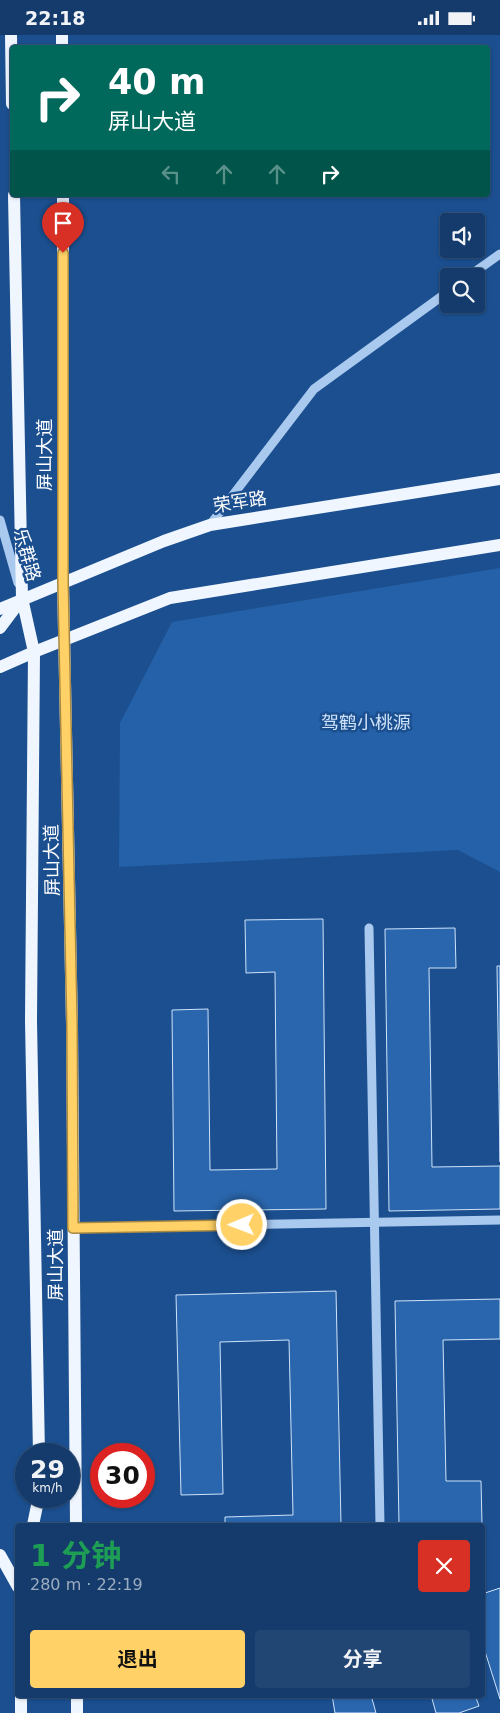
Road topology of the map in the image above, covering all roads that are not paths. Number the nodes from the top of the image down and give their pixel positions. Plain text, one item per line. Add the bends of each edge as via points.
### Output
1 (14, 197) edge
2 (63, 197) edge
3 (500, 254) edge
4 (480, 268) edge
5 (440, 298) edge
6 (500, 479) edge
7 (0, 520) edge
8 (210, 525) junction
9 (500, 545) edge
10 (63, 582) junction
11 (22, 598) junction
12 (0, 609) edge
13 (0, 628) edge
14 (66, 639) junction
15 (34, 652) junction
16 (0, 667) edge
17 (369, 928) dead end
18 (500, 1220) edge
19 (374, 1222) junction
20 (73, 1228) junction
21 (39, 1443) edge
22 (37, 1508) edge
23 (33, 1523) edge
24 (76, 1523) edge
25 (380, 1523) edge
26 (0, 1555) edge
27 (15, 1582) edge
28 (21, 1698) edge
29 (77, 1698) edge
30 (21, 1713) edge
31 (77, 1713) edge

1 - 11 main road, 屏山大道
2 - 10 main road, 屏山大道
3 - 4 street
5 - 8 street via 314,389
6 - 8 main road, 荣军路
7 - 11 street, 乐群路
8 - 10 main road, 荣军路
9 - 14 main road via 170,598
10 - 11 main road, 荣军路
10 - 14 main road, 屏山大道
11 - 12 main road, 荣军路
11 - 13 main road
11 - 15 main road, 屏山大道
14 - 15 main road
14 - 20 main road, 屏山大道
15 - 16 main road
15 - 21 main road, 屏山大道 via 30,1021
17 - 19 street
18 - 19 street
19 - 20 street
19 - 25 street
20 - 24 main road, 屏山大道
22 - 23 main road
26 - 27 main road
28 - 30 main road
29 - 31 main road

